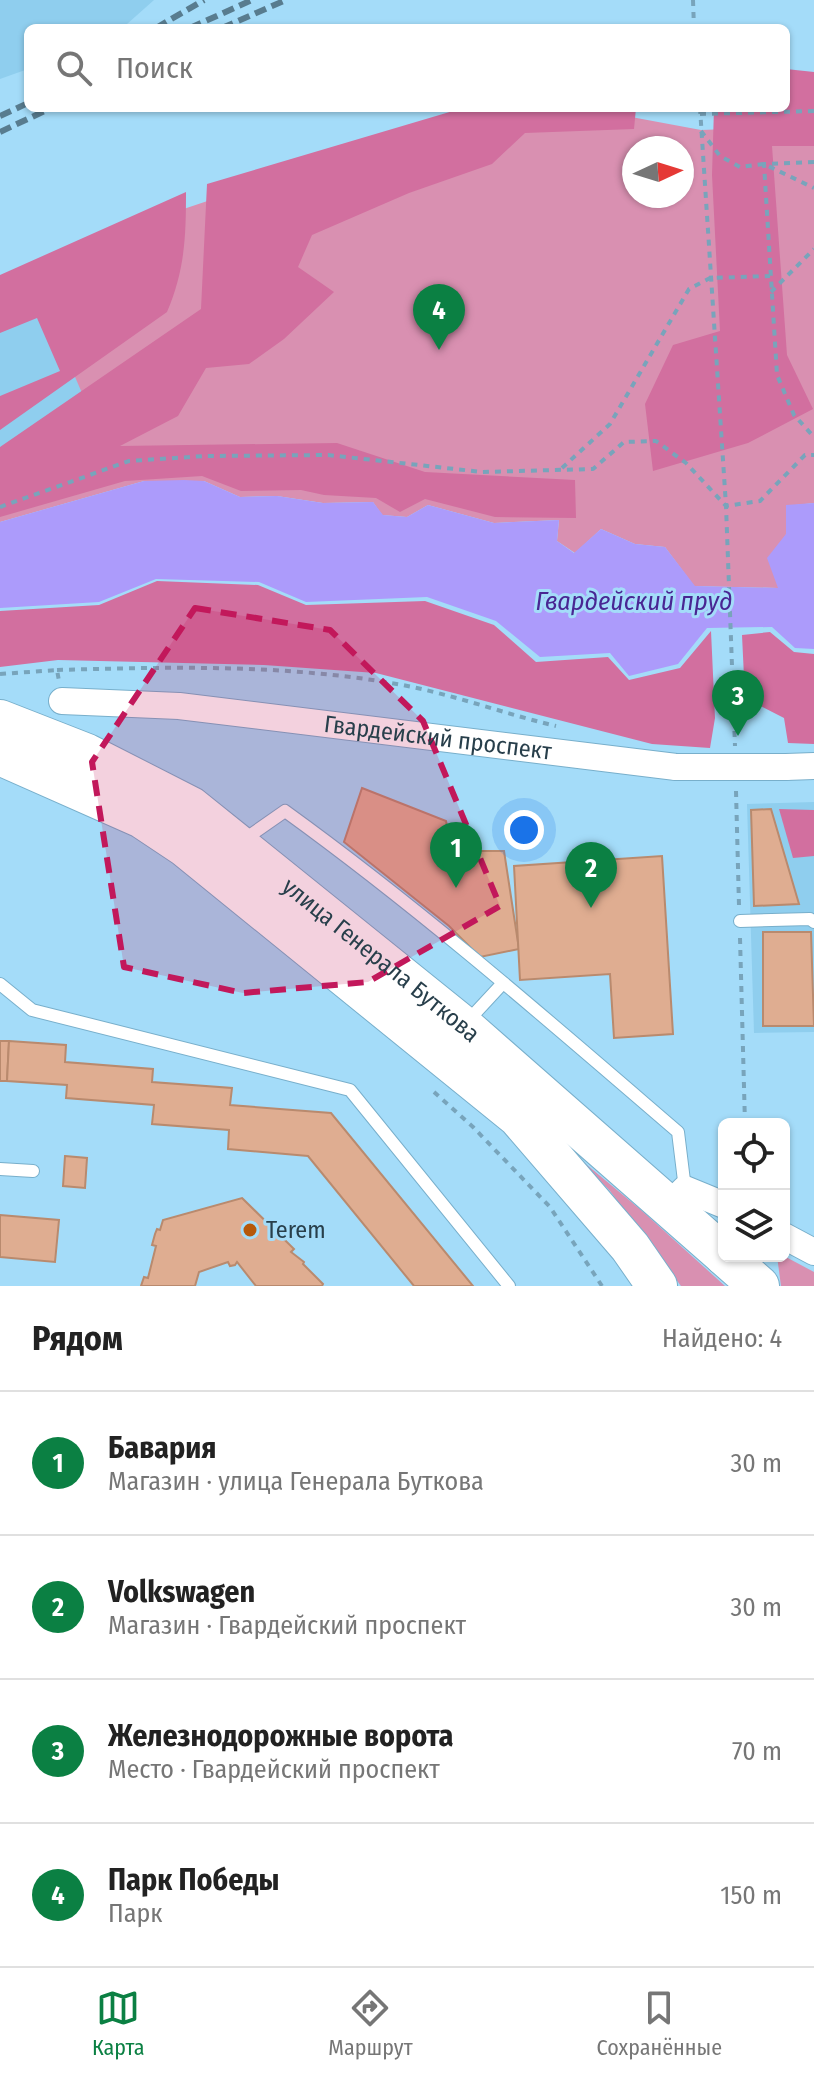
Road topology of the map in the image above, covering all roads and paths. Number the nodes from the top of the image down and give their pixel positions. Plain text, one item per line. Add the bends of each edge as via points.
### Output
1 (693, 0) edge
2 (694, 24) edge
3 (790, 111) edge
4 (814, 111) edge
5 (700, 112) edge
6 (701, 130) junction
7 (814, 162) edge
8 (764, 164) junction
9 (814, 188) edge
10 (814, 249) edge
11 (770, 276) junction
12 (710, 278) junction
13 (770, 293) junction
14 (814, 437) edge
15 (814, 455) edge
16 (561, 470) junction
17 (726, 506) junction
18 (0, 507) edge
19 (57, 670) dead end
20 (62, 701) dead end
21 (0, 720) edge
22 (564, 728) dead end
23 (735, 752) dead end
24 (0, 755) edge
25 (814, 766) edge
26 (736, 783) dead end
27 (237, 844) junction
28 (740, 921) junction
29 (814, 922) edge
30 (503, 983) junction
31 (0, 984) edge
32 (463, 1026) junction
33 (431, 1089) dead end
34 (745, 1118) edge
35 (0, 1169) edge
36 (33, 1171) dead end
37 (676, 1198) junction
38 (718, 1204) edge
39 (790, 1239) edge
40 (814, 1252) edge
41 (741, 1266) edge
42 (509, 1286) edge
43 (602, 1286) edge
44 (657, 1286) edge

1 - 2 path
3 - 4 path
5 - 6 path
6 - 8 path via 720,156 740,167
6 - 12 path
7 - 8 path
8 - 9 path
8 - 11 path
10 - 13 path
11 - 12 path
11 - 13 path
12 - 16 path via 689,289 610,424
12 - 17 path
13 - 14 path via 777,375 794,415
15 - 17 path via 805,455 760,501
16 - 17 path via 593,469 624,442 656,441 686,463
16 - 18 path via 482,472 328,455 129,461
17 - 23 path
19 - 22 path via 274,668 394,683
20 - 25 street, Гвардейский проспект, bridge via 179,706 676,767
21 - 27 main road, улица Генерала Буткова via 87,754 191,807
24 - 44 main road, улица Генерала Буткова via 142,818 184,846 518,1117
26 - 28 path
27 - 30 lane via 285,811
27 - 32 main road, улица Генерала Буткова
28 - 29 lane
28 - 34 path
30 - 32 lane
30 - 37 lane via 678,1132
31 - 42 lane via 32,1010 350,1090
32 - 37 main road, улица Генерала Буткова
33 - 43 path via 550,1207
35 - 36 lane
37 - 38 street
37 - 41 main road, улица Генерала Буткова
39 - 40 street

